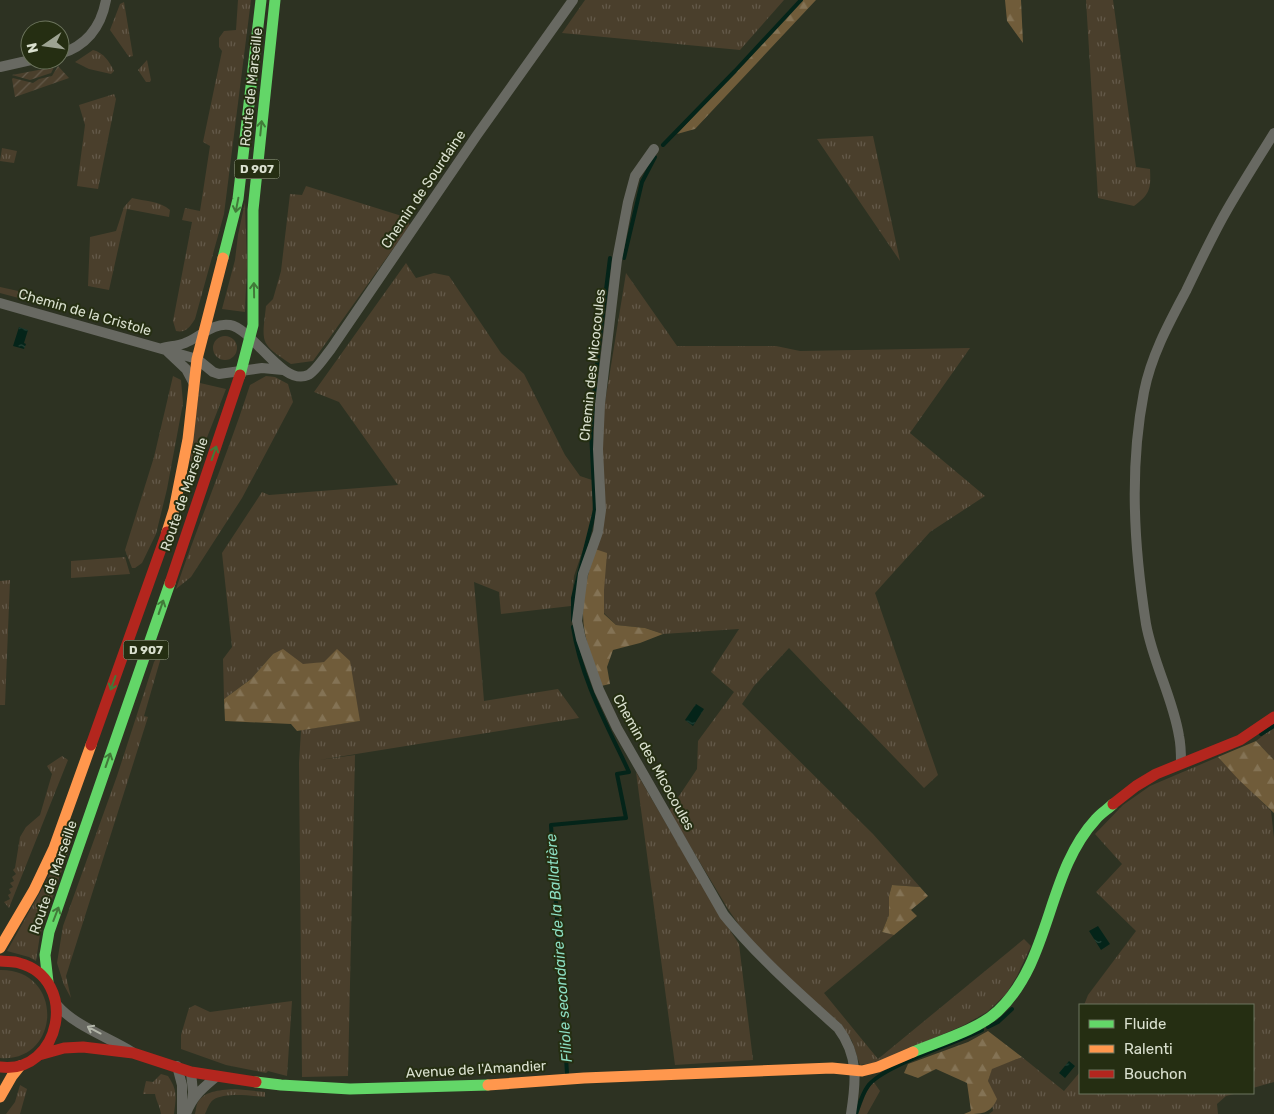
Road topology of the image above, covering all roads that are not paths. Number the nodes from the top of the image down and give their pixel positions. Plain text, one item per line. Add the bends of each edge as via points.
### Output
1 (106, 0) edge
2 (261, 0) edge
3 (275, 0) edge
4 (573, 0) edge
5 (70, 51) edge
6 (20, 62) edge
7 (0, 67) edge
8 (1274, 133) edge
9 (654, 149) dead end
10 (0, 303) edge
11 (203, 332) junction
12 (251, 339) junction
13 (162, 348) junction
14 (197, 359) junction
15 (242, 370) junction
16 (287, 371) junction
17 (194, 384) junction
18 (1274, 717) edge
19 (1181, 763) junction
20 (0, 948) edge
21 (0, 961) edge
22 (48, 982) junction
23 (57, 1005) junction
24 (133, 1052) junction
25 (39, 1055) junction
26 (20, 1066) junction
27 (177, 1066) junction
28 (0, 1067) edge
29 (855, 1071) junction
30 (191, 1072) junction
31 (217, 1076) junction
32 (0, 1097) edge
33 (192, 1100) junction
34 (182, 1114) edge
35 (186, 1114) edge
36 (851, 1114) edge

1 - 5 street via 96,29
2 -> 11 main road, Route de Marseille / D 907 via 238,199
12 -> 3 main road, Route de Marseille / D 907 via 253,210
4 - 16 street, Chemin de Sourdaine via 331,349 310,374 294,375
6 - 7 street
8 - 19 street via 1226,212 1164,334 1144,391 1134,506 1144,608 1154,656 1178,731
9 - 29 street, Chemin des Micocoules via 636,176 617,260 600,404 601,510 598,532 583,574 577,621 599,690 617,728 724,915 765,961 838,1028 852,1053
10 - 13 street, Chemin de la Cristole
11 - 12 street via 230,325
11 - 13 street via 184,344
11 - 14 main road, Route de Marseille / D 907
12 - 15 main road, Route de Marseille / D 907
12 - 16 street
13 - 14 street, Chemin de la Cristole
13 - 17 street via 186,369
14 - 15 street via 219,374
14 - 17 main road, Route de Marseille / D 907
15 - 16 street, Chemin de Sourdaine
22 -> 15 main road, Route de Marseille / D 907 via 45,961 47,938
17 -> 20 main road, Route de Marseille / D 907 via 180,486 157,563 54,848
18 - 19 main road, Avenue de l'Amandier via 1240,740
19 - 29 main road, Avenue de l'Amandier via 1136,786 1096,818 1067,864 1036,951 1021,982 999,1010 984,1022 896,1061
21 - 22 main road via 28,966
22 - 23 main road
24 -> 23 street, Avenue de l'Amandier via 66,1016
23 - 25 main road via 55,1032
24 - 25 main road, Avenue de l'Amandier via 83,1047
24 - 27 main road, Avenue de l'Amandier
25 - 26 main road
26 - 28 main road
26 - 32 main road
27 - 30 main road, Avenue de l'Amandier
27 - 34 street via 182,1085
29 - 31 main road, Avenue de l'Amandier via 832,1068 584,1078 480,1086 350,1089 281,1085
29 - 36 street, Chemin des Micocoules
30 - 31 main road, Avenue de l'Amandier
30 - 33 street
31 - 33 street
33 - 35 street

